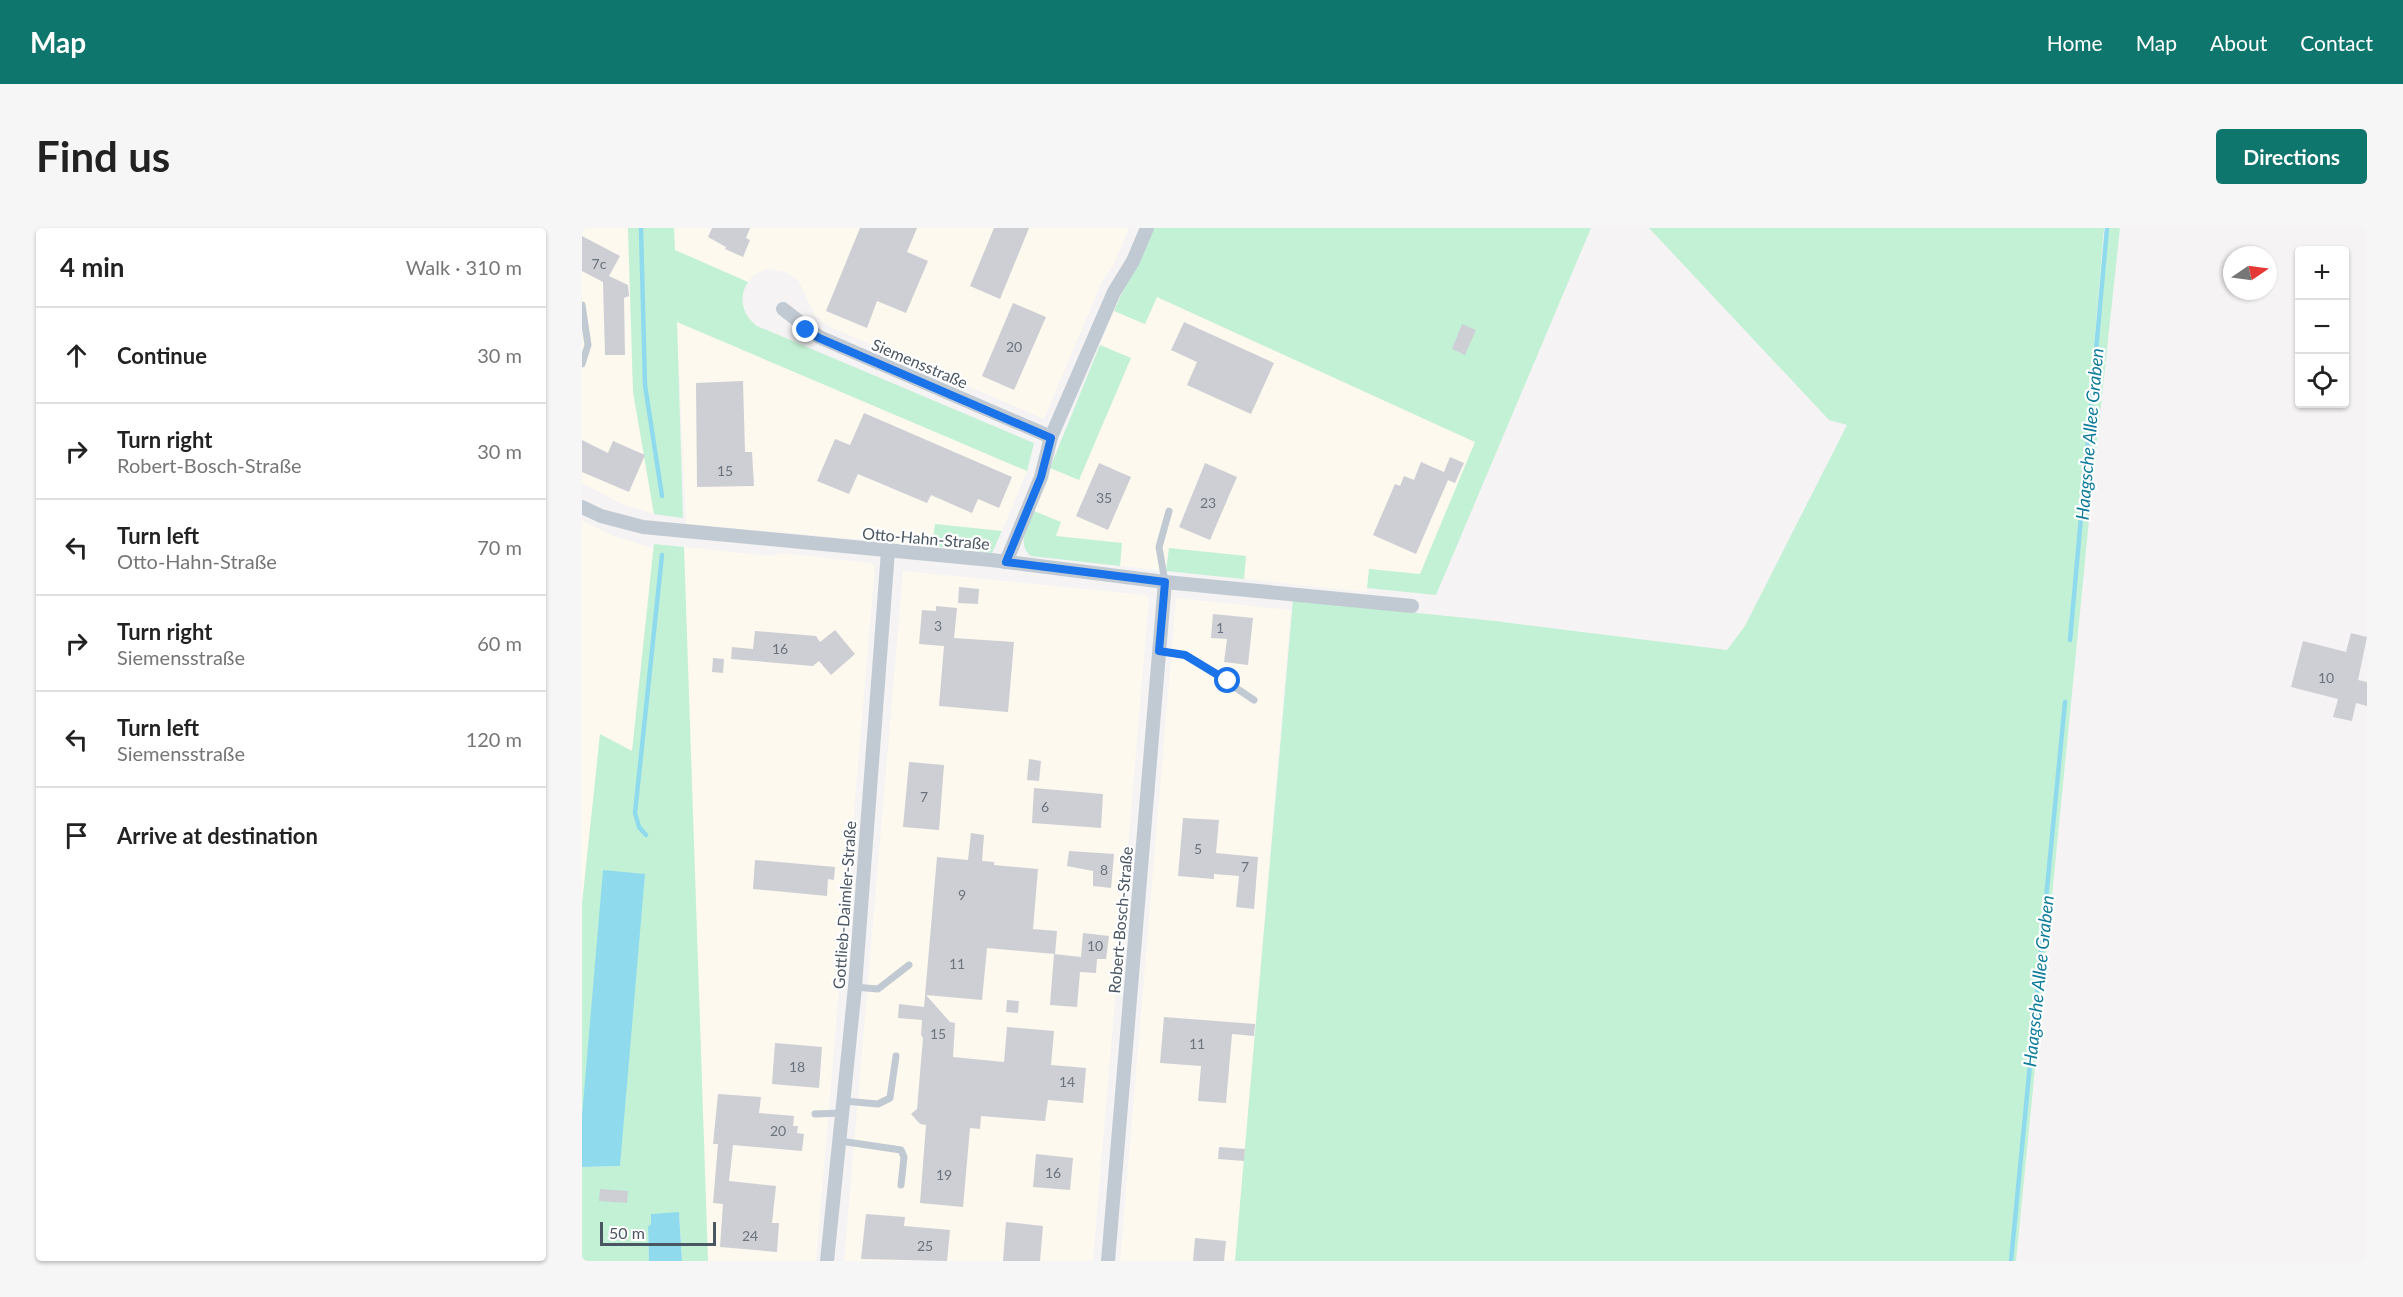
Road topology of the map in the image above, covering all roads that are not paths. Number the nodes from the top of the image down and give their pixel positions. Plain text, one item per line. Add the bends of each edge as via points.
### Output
1 (1147, 228) edge
2 (582, 305) edge
3 (783, 309) dead end
4 (582, 364) edge
5 (1051, 438) junction
6 (582, 507) edge
7 (1169, 511) dead end
8 (888, 551) junction
9 (1006, 562) junction
10 (1165, 582) junction
11 (1412, 606) dead end
12 (1159, 651) junction
13 (1254, 700) dead end
14 (909, 964) dead end
15 (855, 987) junction
16 (896, 1056) dead end
17 (843, 1107) junction
18 (815, 1114) dead end
19 (840, 1141) junction
20 (901, 1185) dead end
21 (827, 1261) edge
22 (1108, 1261) edge

1 - 5 street via 1114,292
2 - 4 lane via 588,345
3 - 5 street, Siemensstraße via 819,338
5 - 9 street via 1041,477
6 - 8 street, Otto-Hahn-Straße via 643,527
7 - 10 lane via 1159,547
8 - 9 street, Otto-Hahn-Straße
8 - 15 street, Gottlieb-Daimler-Straße
9 - 10 street, Otto-Hahn-Straße
10 - 11 street, Otto-Hahn-Straße
10 - 12 street, Robert-Bosch-Straße
12 - 13 lane via 1185,655
12 - 22 street, Robert-Bosch-Straße
14 - 15 lane via 878,989
15 - 17 street, Gottlieb-Daimler-Straße
16 - 17 lane via 890,1098 878,1104
17 - 18 lane
17 - 19 street, Gottlieb-Daimler-Straße
19 - 20 lane via 901,1150
19 - 21 street, Gottlieb-Daimler-Straße

